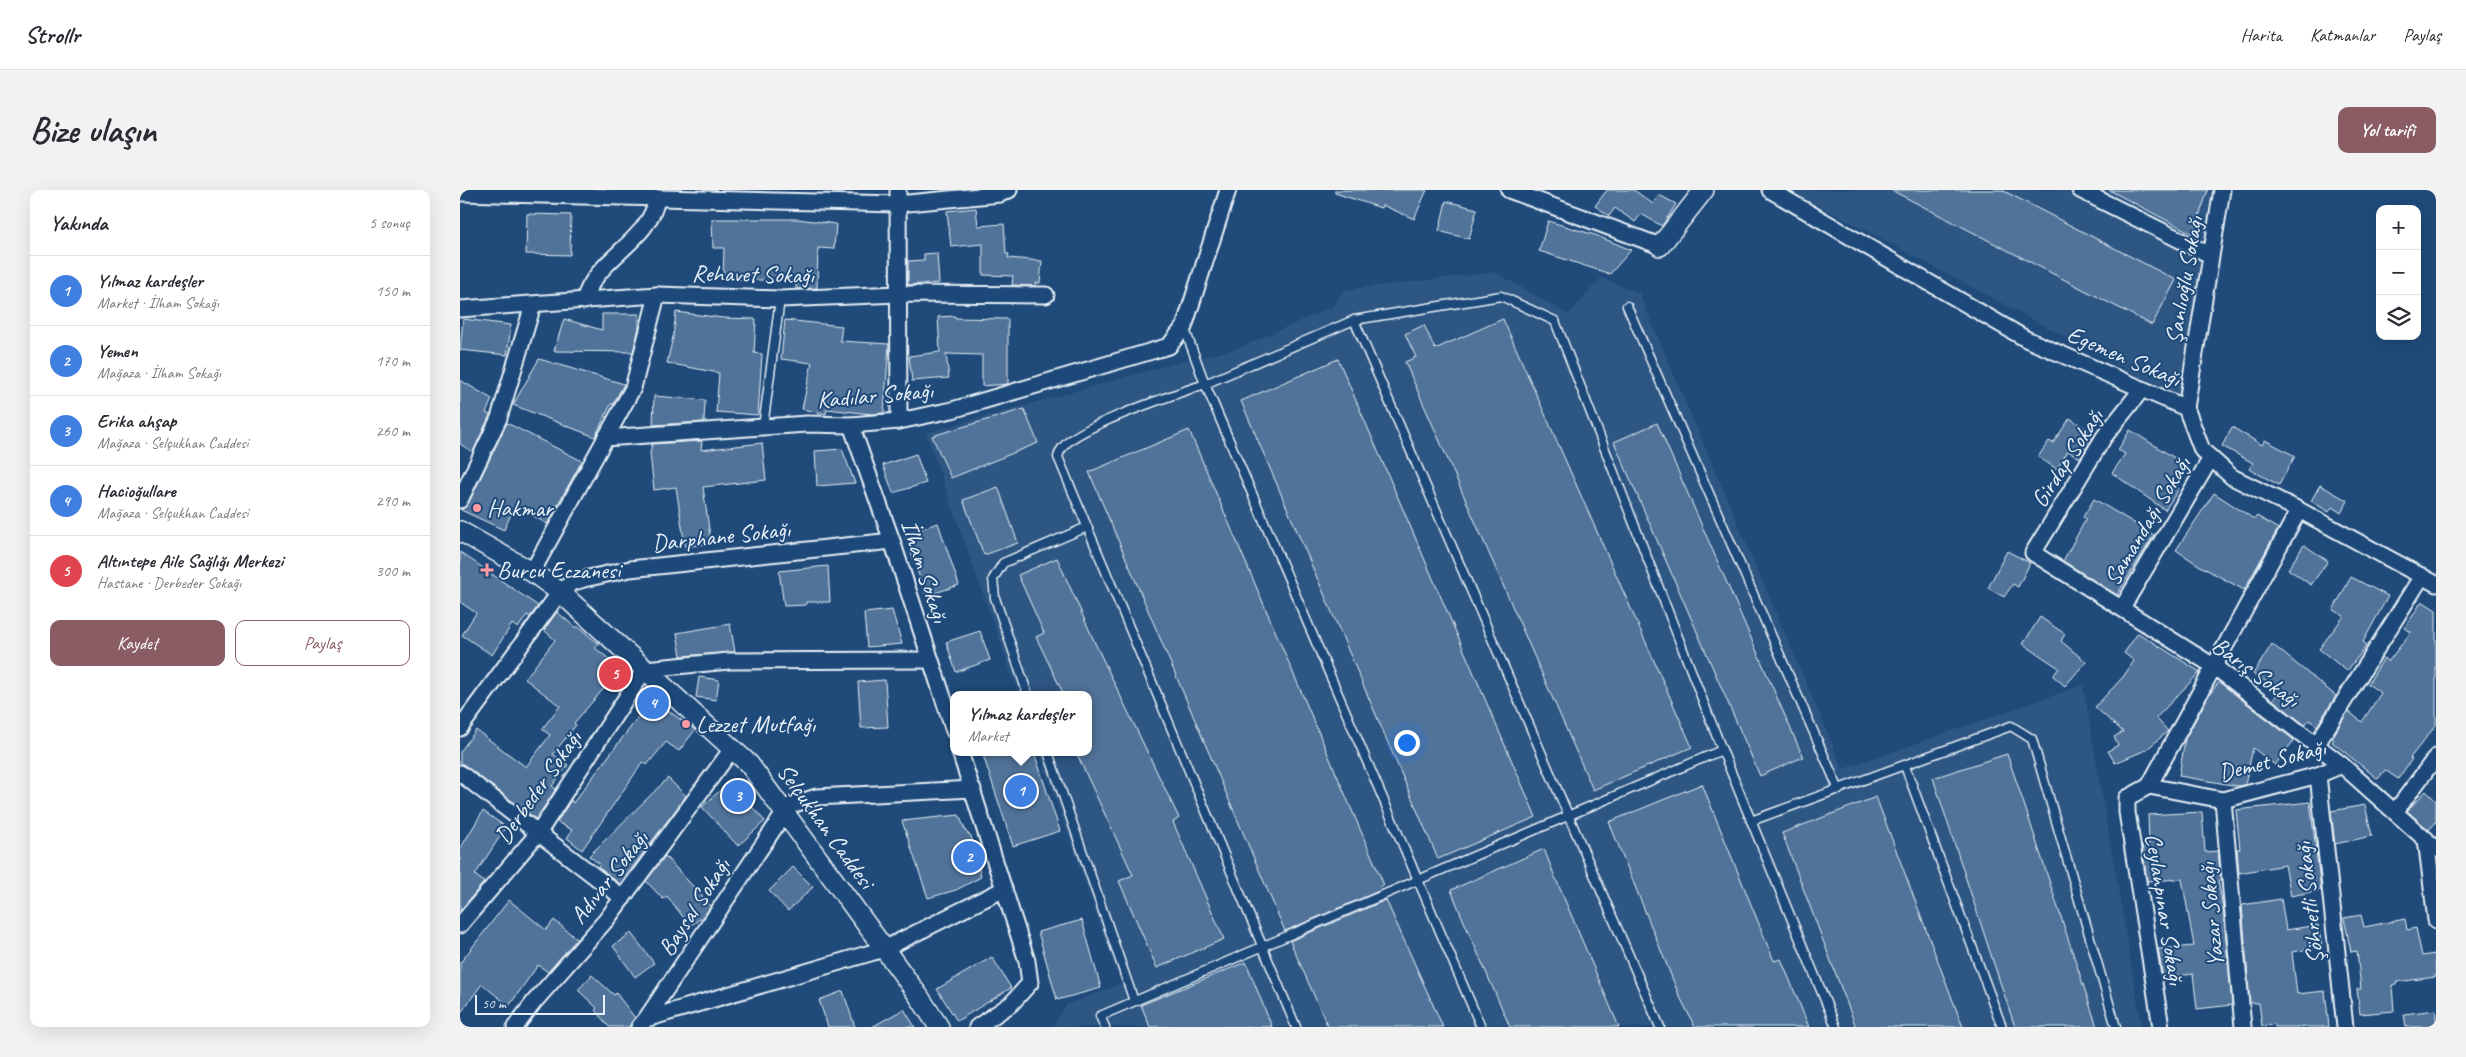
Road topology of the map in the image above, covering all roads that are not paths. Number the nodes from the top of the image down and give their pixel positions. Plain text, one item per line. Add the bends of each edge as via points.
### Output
1 (1009, 190) edge
2 (1228, 190) edge
3 (1509, 190) edge
4 (1704, 190) edge
5 (1770, 190) edge
6 (2080, 190) edge
7 (2222, 190) edge
8 (460, 193) edge
9 (898, 197) edge
10 (657, 198) junction
11 (1660, 246) joint
12 (2210, 255) junction
13 (899, 294) junction
14 (657, 295) junction
15 (1046, 295) dead end
16 (780, 299) junction
17 (584, 301) junction
18 (533, 305) junction
19 (1628, 306) dead end
20 (460, 309) edge
21 (1354, 320) junction
22 (1184, 327) junction
23 (1205, 384) junction
24 (2142, 389) junction
25 (2186, 408) junction
26 (898, 421) junction
27 (850, 425) junction
28 (763, 427) junction
29 (606, 438) junction
30 (2211, 458) junction
31 (460, 500) edge
32 (2299, 510) junction
33 (1087, 527) junction
34 (460, 531) edge
35 (892, 540) junction
36 (2033, 553) joint
37 (532, 572) junction
38 (2422, 576) junction
39 (2436, 584) edge
40 (560, 592) junction
41 (2122, 608) junction
42 (930, 660) junction
43 (2215, 667) junction
44 (645, 669) junction
45 (1027, 691) edge
46 (950, 719) edge
47 (460, 728) edge
48 (2317, 744) junction
49 (732, 749) junction
50 (1722, 750) junction
51 (961, 756) edge
52 (1049, 756) edge
53 (2436, 757) edge
54 (2342, 765) junction
55 (1905, 766) junction
56 (460, 773) edge
57 (2318, 775) junction
58 (2149, 786) junction
59 (973, 789) junction
60 (1839, 790) junction
61 (2223, 800) junction
62 (784, 811) junction
63 (2395, 812) junction
64 (1568, 814) junction
65 (1751, 822) junction
66 (539, 832) junction
67 (2431, 844) edge
68 (1416, 880) junction
69 (1004, 889) junction
70 (623, 898) junction
71 (2436, 920) edge
72 (460, 925) edge
73 (1262, 946) junction
74 (884, 949) junction
75 (1134, 1001) junction
76 (643, 1023) edge
77 (515, 1027) edge
78 (939, 1027) edge
79 (977, 1027) edge
80 (1105, 1027) edge
81 (1296, 1027) edge
82 (1481, 1027) edge
83 (1660, 1027) edge
84 (1836, 1027) edge
85 (2002, 1027) edge
86 (2116, 1027) edge
87 (2161, 1027) edge
88 (2243, 1027) edge
89 (2345, 1027) edge

1 - 9 street via 1000,194
2 - 22 street
3 - 11 street
4 - 11 street
5 - 24 street, Egemen Sokağı via 2026,339
6 - 12 street
7 - 12 street, Şanlıoğlu Sokağı
8 - 10 street
9 - 10 street
9 - 13 street
10 - 17 street via 656,208 648,222 592,282
12 - 25 street, Şanlıoğlu Sokağı
13 - 15 street, Rehavet Sokağı
13 - 16 street, Rehavet Sokağı
13 - 26 street
14 - 16 street, Rehavet Sokağı
14 - 17 street, Rehavet Sokağı
14 - 29 street via 633,388
16 - 28 lane
17 - 18 street, Rehavet Sokağı
18 - 20 street, Rehavet Sokağı
18 - 31 street via 499,418
19 - 60 lane
21 - 23 lane
21 - 50 lane via 1501,296 1555,321
21 - 64 lane
22 - 23 lane
22 - 26 street, Kadılar Sokağı via 1169,346 952,410
23 - 33 lane via 1078,434 1063,446 1058,457
23 - 68 lane
24 - 25 street, Egemen Sokağı
24 - 36 street, Girdap Sokağı via 2104,437
25 - 30 street, Egemen Sokağı via 2202,450
26 - 27 street, Kadılar Sokağı
27 - 28 street, Kadılar Sokağı
27 - 35 street, İlham Sokağı
28 - 29 street, Kadılar Sokağı
29 - 37 street
30 - 32 street, Egemen Sokağı via 2232,477
30 - 41 street, Samandağı Sokağı
32 - 38 street, Egemen Sokağı
32 - 43 street
33 - 45 lane via 1003,563 993,579 995,598
33 - 73 lane
34 - 37 street, Selçukhan Caddesi
35 - 40 street, Darphane Sokağı via 630,568 584,579
35 - 42 street, İlham Sokağı
36 - 41 street, Barış Sokağı
37 - 40 street, Selçukhan Caddesi
38 - 39 street, Egemen Sokağı
38 - 48 street, Demet Sokağı
40 - 44 street, Selçukhan Caddesi
40 - 47 street
41 - 43 street, Barış Sokağı
42 - 44 street via 729,661
42 - 46 street, İlham Sokağı
43 - 48 street, Barış Sokağı
43 - 58 street
44 - 49 street, Selçukhan Caddesi
44 - 66 street, Derbeder Sokağı
48 - 54 street, Barış Sokağı
49 - 62 street, Selçukhan Caddesi via 749,764
49 - 70 street, Adıvar Sokağı
50 - 64 lane
50 - 65 lane
51 - 59 street
52 - 75 lane
53 - 63 street
54 - 57 street, Demet Sokağı
54 - 63 street, Barış Sokağı
55 - 60 lane
55 - 85 lane
55 - 86 lane via 2012,726 2032,738
56 - 66 street
57 - 61 street, Demet Sokağı
57 - 89 street, Şöhretli Sokağı
58 - 61 street, Demet Sokağı
58 - 87 street, Ceylanpınar Sokağı via 2127,798
59 - 62 street via 816,797 795,802
59 - 69 street
60 - 65 lane
61 - 88 street, Yazar Sokağı
62 - 74 street, Selçukhan Caddesi
62 - 76 street, Baysal Sokağı
63 - 67 street, Barış Sokağı
64 - 68 lane
64 - 83 lane
65 - 84 lane
66 - 70 street
66 - 72 street, Derbeder Sokağı
67 - 71 street
68 - 73 lane
68 - 82 lane
69 - 74 street
69 - 79 street via 1027,961 1030,983 1011,1004
70 - 77 street, Adıvar Sokağı
73 - 75 lane
73 - 81 lane
74 - 76 street
74 - 78 street, Selçukhan Caddesi
75 - 80 lane via 1100,1016

